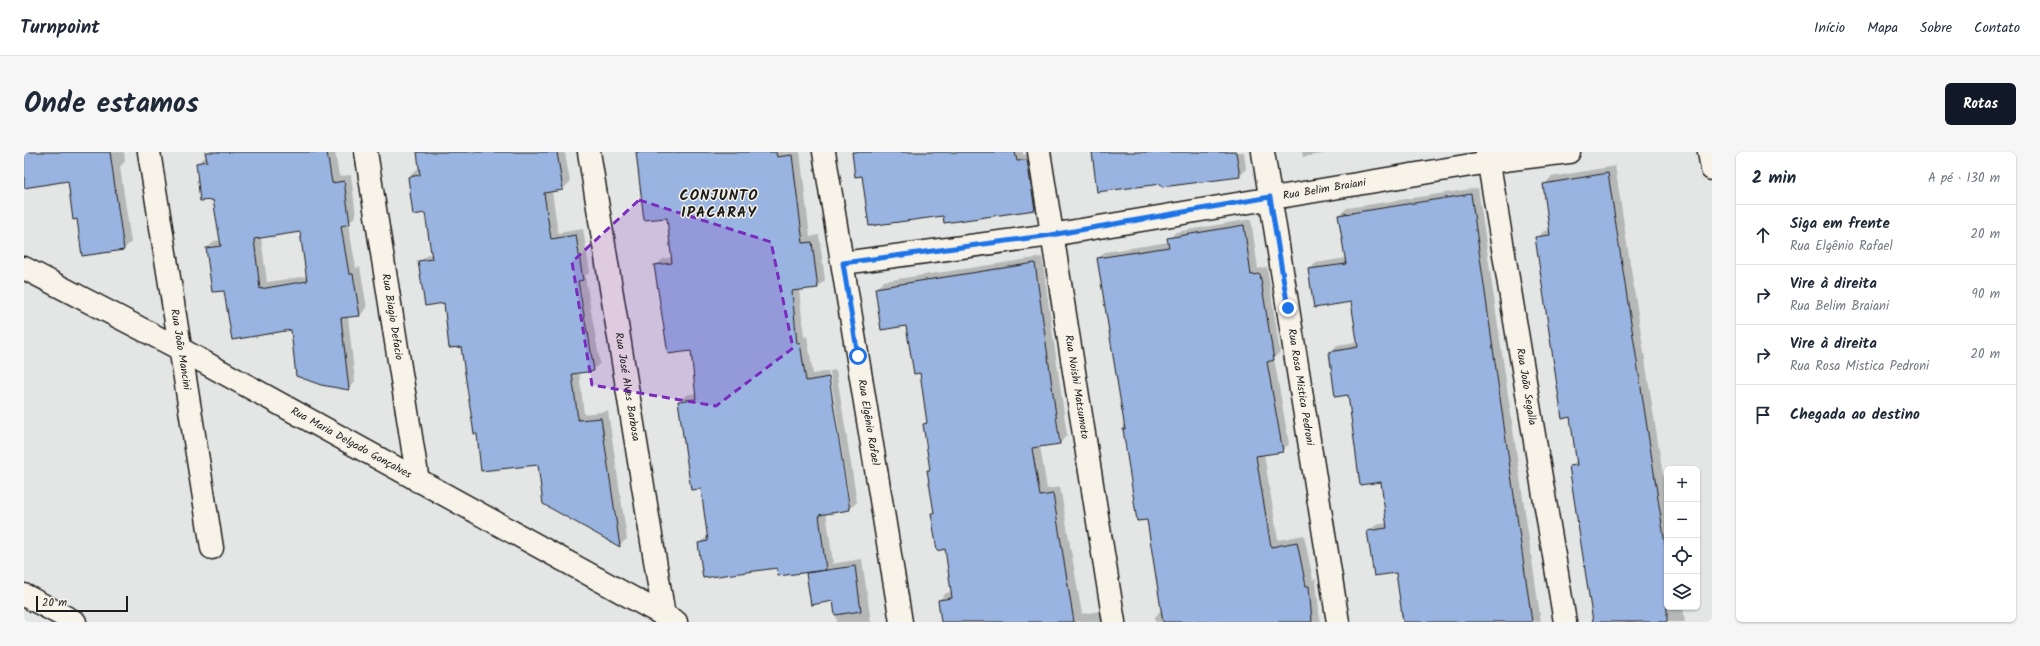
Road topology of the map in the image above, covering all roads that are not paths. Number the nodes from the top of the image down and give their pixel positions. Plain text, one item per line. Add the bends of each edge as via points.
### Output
1 (149, 152) edge
2 (366, 152) edge
3 (589, 152) edge
4 (824, 152) edge
5 (1039, 152) edge
6 (1263, 152) edge
7 (1569, 152) edge
8 (1709, 152) edge
9 (1488, 157) edge
10 (1712, 169) edge
11 (1270, 197) junction
12 (1051, 235) junction
13 (843, 263) junction
14 (24, 268) edge
15 (182, 350) junction
16 (418, 481) junction
17 (212, 548) dead end
18 (24, 595) edge
19 (668, 620) edge
20 (75, 622) edge
21 (901, 622) edge
22 (1114, 622) edge
23 (1338, 622) edge
24 (1565, 622) edge

1 - 15 street, Rua João Mancini
2 - 16 street, Rua Biagio Defacio
3 - 19 street, Rua José Alves Barbosa
4 - 13 street, Rua Elgênio Rafael
5 - 12 street, Rua Noishi Matsumoto
6 - 11 street, Rua Rosa Mistica Pedroni
7 - 9 street, Rua Belim Braiani
8 - 10 street
9 - 11 street, Rua Belim Braiani
9 - 24 street, Rua João Segalla
11 - 12 street, Rua Belim Braiani
11 - 23 street, Rua Rosa Mistica Pedroni
12 - 13 street, Rua Belim Braiani
12 - 22 street, Rua Noishi Matsumoto
13 - 21 street, Rua Elgênio Rafael
14 - 15 street, Rua Maria Delgado Gonçalves
15 - 16 street, Rua Maria Delgado Gonçalves
15 - 17 street, Rua João Mancini
16 - 19 street, Rua Maria Delgado Gonçalves
18 - 20 street

